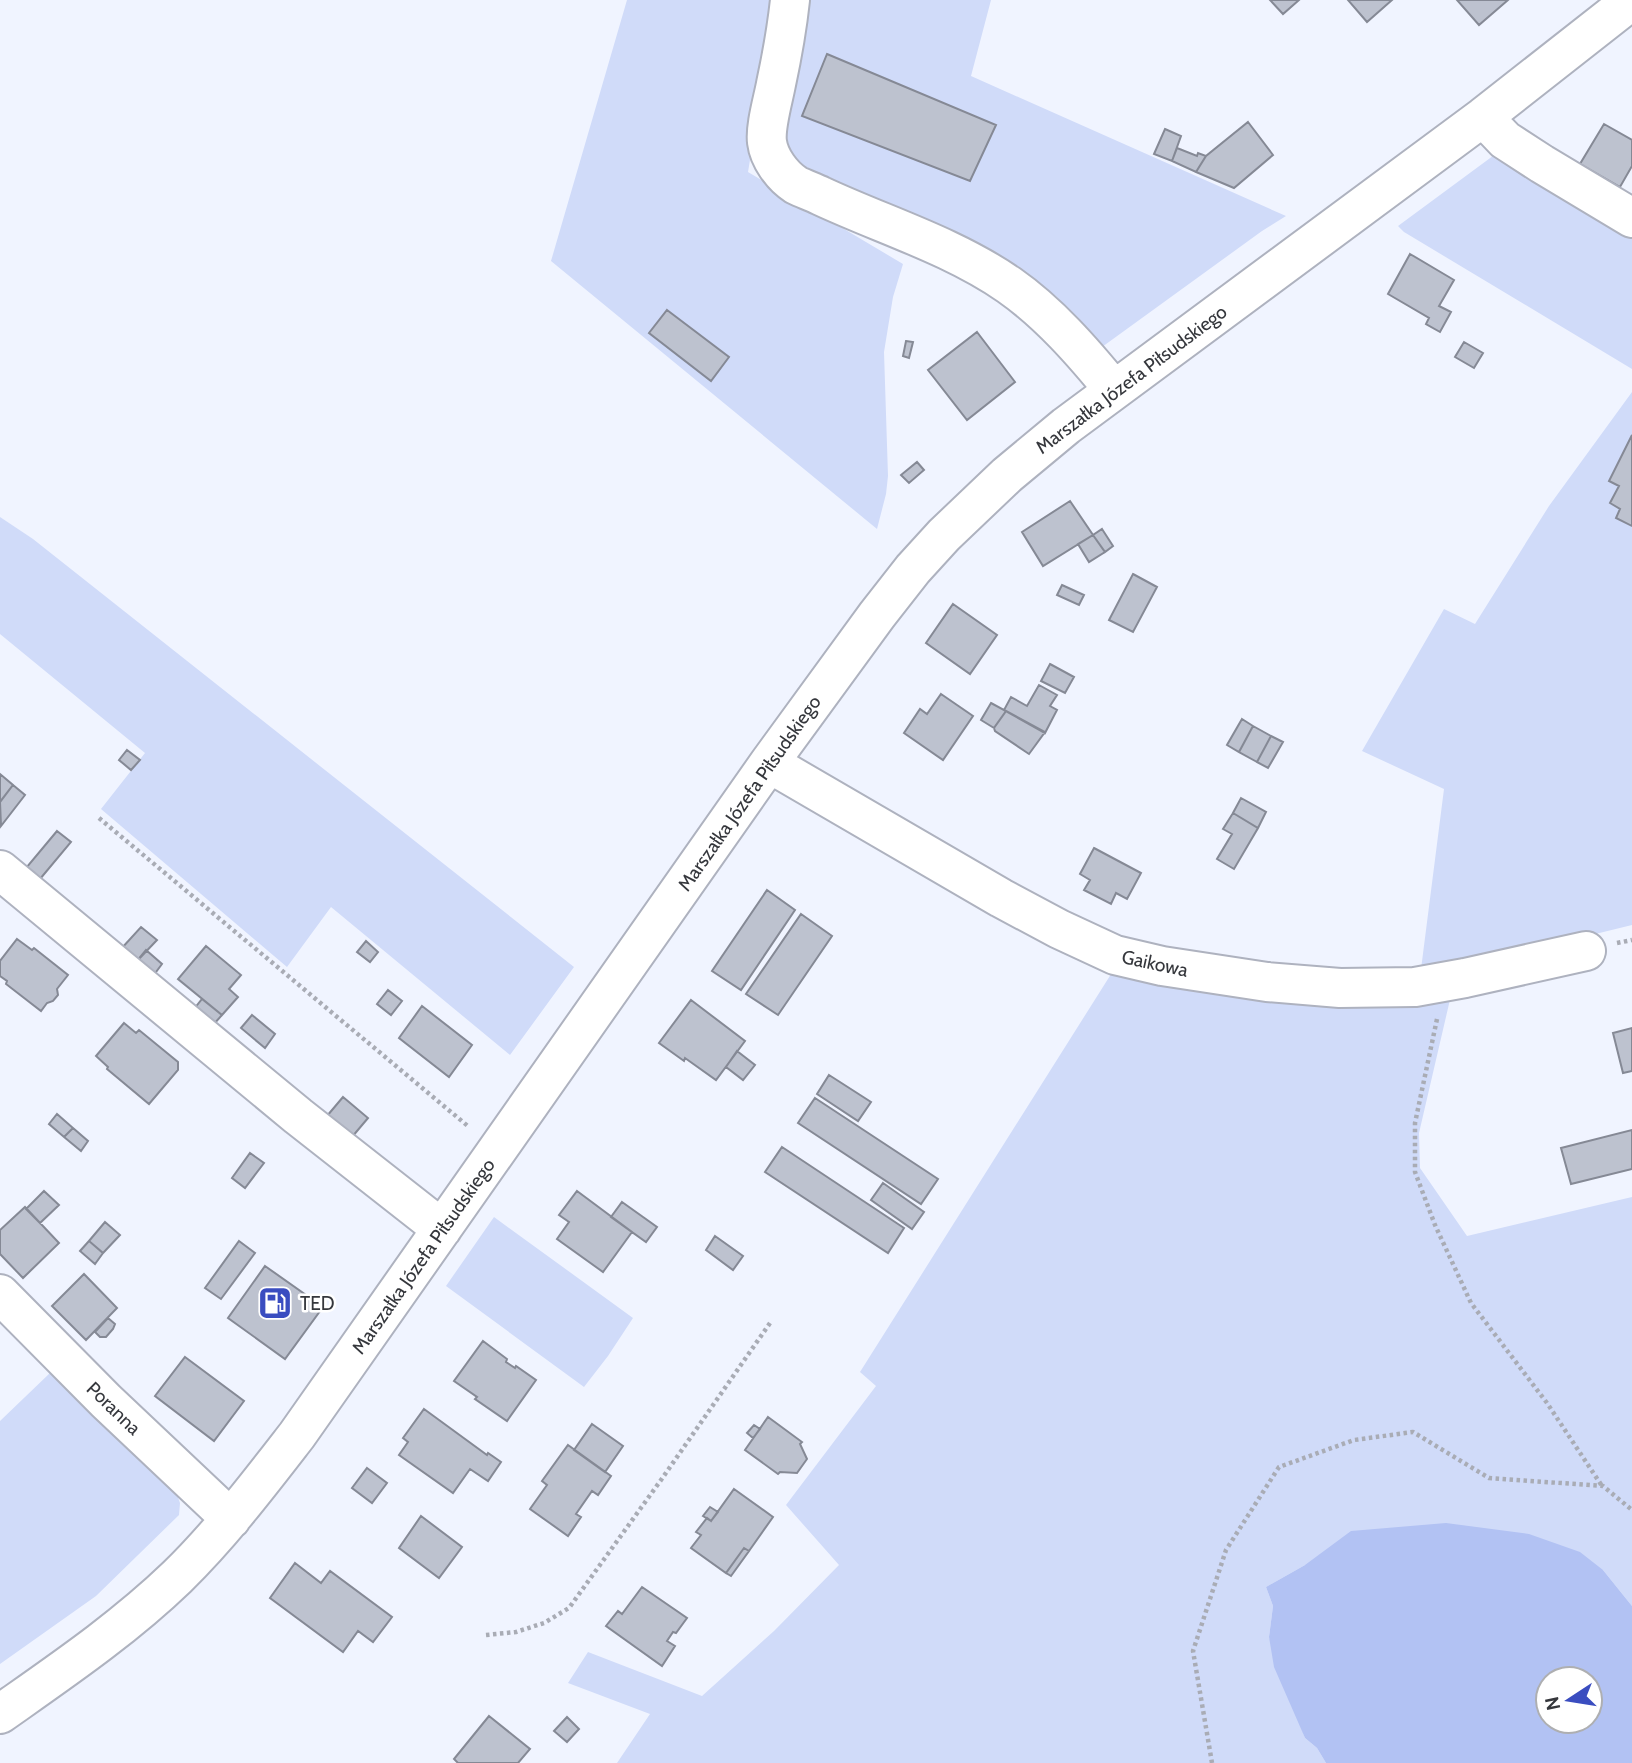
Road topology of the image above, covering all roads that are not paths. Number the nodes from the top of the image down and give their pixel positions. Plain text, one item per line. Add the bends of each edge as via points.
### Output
1 (790, 0) edge
2 (1632, 0) edge
3 (1483, 117) junction
4 (1632, 218) edge
5 (1114, 390) junction
6 (769, 763) junction
7 (0, 870) edge
8 (1586, 951) dead end
9 (442, 1229) junction
10 (0, 1294) edge
11 (231, 1519) junction
12 (0, 1714) edge

1 - 5 street via 766,141 773,161 794,184 904,230 1009,285 1041,310
2 - 3 street, Marszałka Józefa Piłsudskiego
3 - 4 street via 1505,140
3 - 5 street, Marszałka Józefa Piłsudskiego
5 - 6 street, Marszałka Józefa Piłsudskiego via 1014,469 944,534 877,615
6 - 8 street, Gaikowa via 1059,929 1115,955 1162,966 1280,984 1415,986
6 - 9 street, Marszałka Józefa Piłsudskiego
7 - 9 street
9 - 11 street, Marszałka Józefa Piłsudskiego via 297,1435
10 - 11 street, Poranna
11 - 12 street, Marszałka Józefa Piłsudskiego via 134,1615

